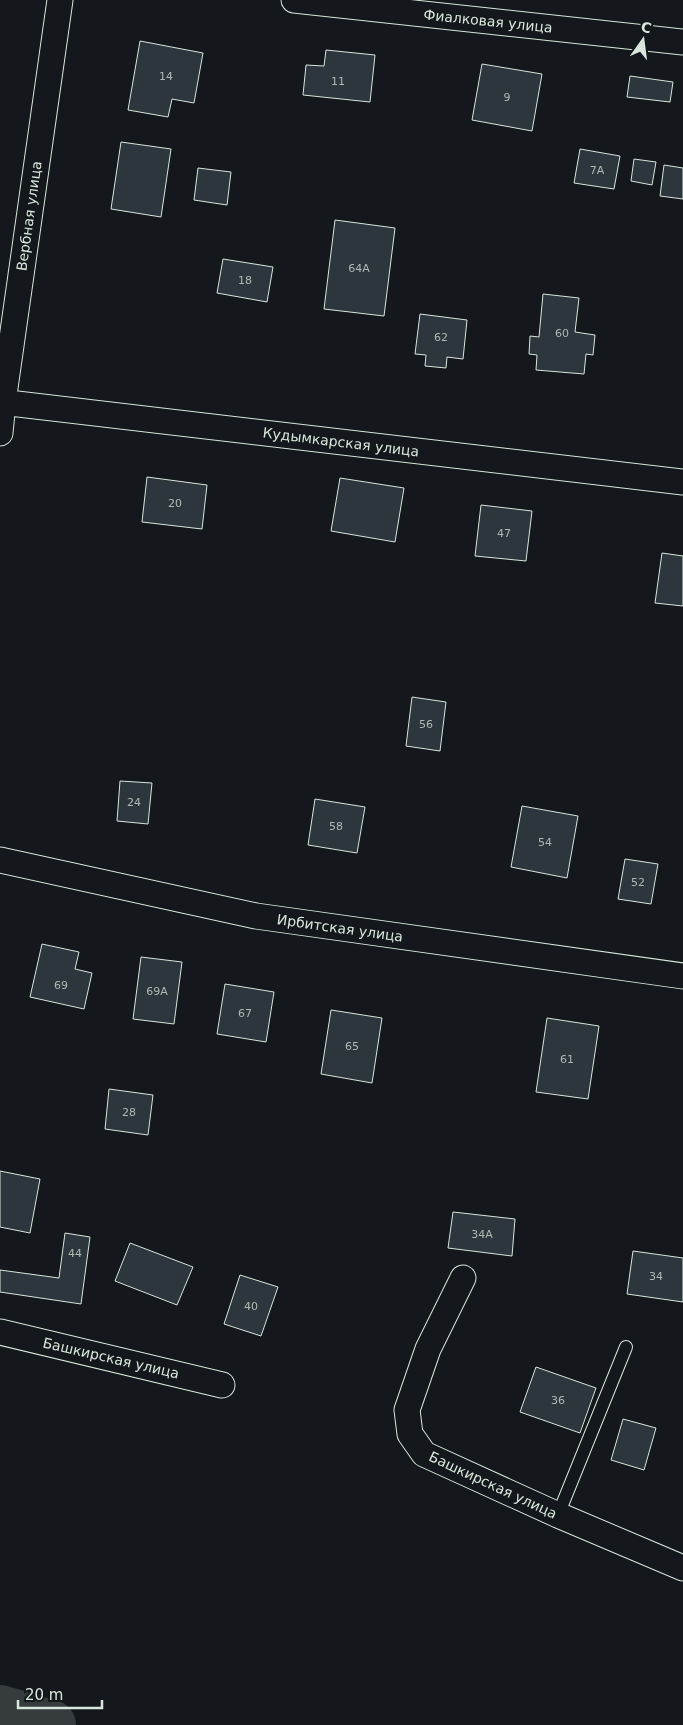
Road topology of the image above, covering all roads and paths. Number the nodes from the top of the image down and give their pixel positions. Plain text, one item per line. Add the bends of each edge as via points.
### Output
1 (60, 0) edge
2 (294, 0) edge
3 (683, 42) edge
4 (1, 402) edge
5 (0, 433) edge
6 (683, 482) edge
7 (0, 860) edge
8 (683, 976) edge
9 (463, 1278) dead end
10 (0, 1332) edge
11 (626, 1346) dead end
12 (222, 1385) dead end
13 (558, 1515) junction
14 (683, 1568) edge

1 - 4 street, Вербная улица
2 - 3 street, Фиалковая улица
4 - 5 street, Вербная улица
4 - 6 street, Кудымкарская улица
7 - 8 street, Ирбитская улица via 256,916
9 - 13 street, Башкирская улица via 428,1349 407,1410 410,1434 424,1454
10 - 12 street, Башкирская улица
11 - 13 lane
13 - 14 street, Башкирская улица

